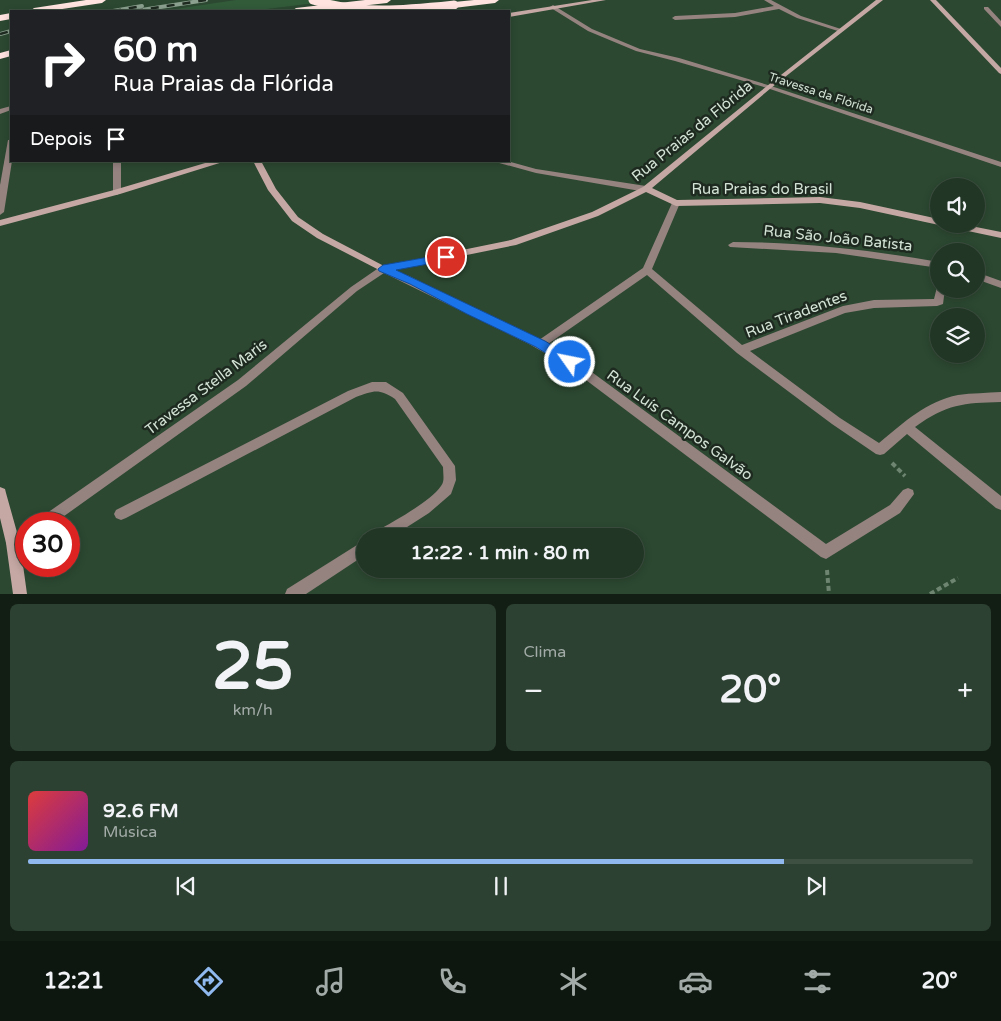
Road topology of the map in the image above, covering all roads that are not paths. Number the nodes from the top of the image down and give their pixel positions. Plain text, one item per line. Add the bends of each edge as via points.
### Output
1 (102, 0) edge
2 (313, 0) edge
3 (387, 0) edge
4 (495, 0) edge
5 (603, 0) edge
6 (767, 0) edge
7 (880, 0) edge
8 (933, 0) edge
9 (553, 7) junction
10 (778, 7) junction
11 (986, 8) dead end
12 (41, 10) edge
13 (304, 10) edge
14 (372, 10) edge
15 (397, 10) edge
16 (510, 15) edge
17 (675, 18) dead end
18 (1001, 25) edge
19 (841, 30) junction
20 (1001, 72) edge
21 (769, 87) junction
22 (10, 148) edge
23 (117, 162) edge
24 (219, 162) edge
25 (258, 162) edge
26 (500, 162) edge
27 (1001, 165) edge
28 (646, 189) junction
29 (117, 192) junction
30 (676, 203) junction
31 (0, 212) edge
32 (930, 220) edge
33 (0, 223) edge
34 (985, 232) edge
35 (1001, 235) edge
36 (733, 245) dead end
37 (930, 264) edge
38 (383, 269) junction
39 (647, 270) junction
40 (985, 279) edge
41 (1001, 285) edge
42 (939, 298) edge
43 (541, 344) junction
44 (741, 350) junction
45 (1001, 396) edge
46 (907, 427) junction
47 (0, 493) edge
48 (908, 494) road end
49 (1001, 504) edge
50 (59, 512) edge
51 (121, 514) dead end
52 (394, 528) edge
53 (13, 543) joint
54 (356, 553) edge
55 (20, 594) edge
56 (292, 594) edge

1 - 12 highway
2 - 14 highway, bridge via 341,8
3 - 13 highway
4 - 15 highway, bridge
5 - 9 street
6 - 10 street
7 - 19 street, Rua Praias da Flórida
8 - 20 street
9 - 16 street
9 - 21 street, Travessa da Flórida via 590,30 638,50
10 - 17 street via 735,15
10 - 19 street
11 - 18 street
19 - 21 street, Rua Praias da Flórida
21 - 27 street, Travessa da Flórida
21 - 28 street, Rua Praias da Flórida
22 - 31 street
23 - 29 street
24 - 29 street
25 - 38 street, Rua Luís Campos Galvão via 272,190 296,219 320,236
26 - 28 street
28 - 30 street, Rua Praias do Brasil
28 - 38 street, Rua Praias da Flórida via 595,214 513,243
29 - 33 street
30 - 32 street, Rua Praias do Brasil via 820,200
30 - 39 street
34 - 35 street
36 - 37 street, Rua São João Batista via 822,248
38 - 43 street, Rua Luís Campos Galvão
38 - 50 street, Travessa Stella Maris via 354,289 242,383
39 - 43 street
39 - 44 street
40 - 41 street
42 - 44 street, Rua Tiradentes via 933,303 859,306 843,310
43 - 48 street, Rua Luís Campos Galvão via 570,362 826,552 895,508
44 - 46 street via 880,450
45 - 46 street via 946,403
46 - 49 street
47 - 53 street
51 - 52 street via 372,386 386,388 399,396 449,466 450,480 446,490
53 - 55 street
54 - 56 street

